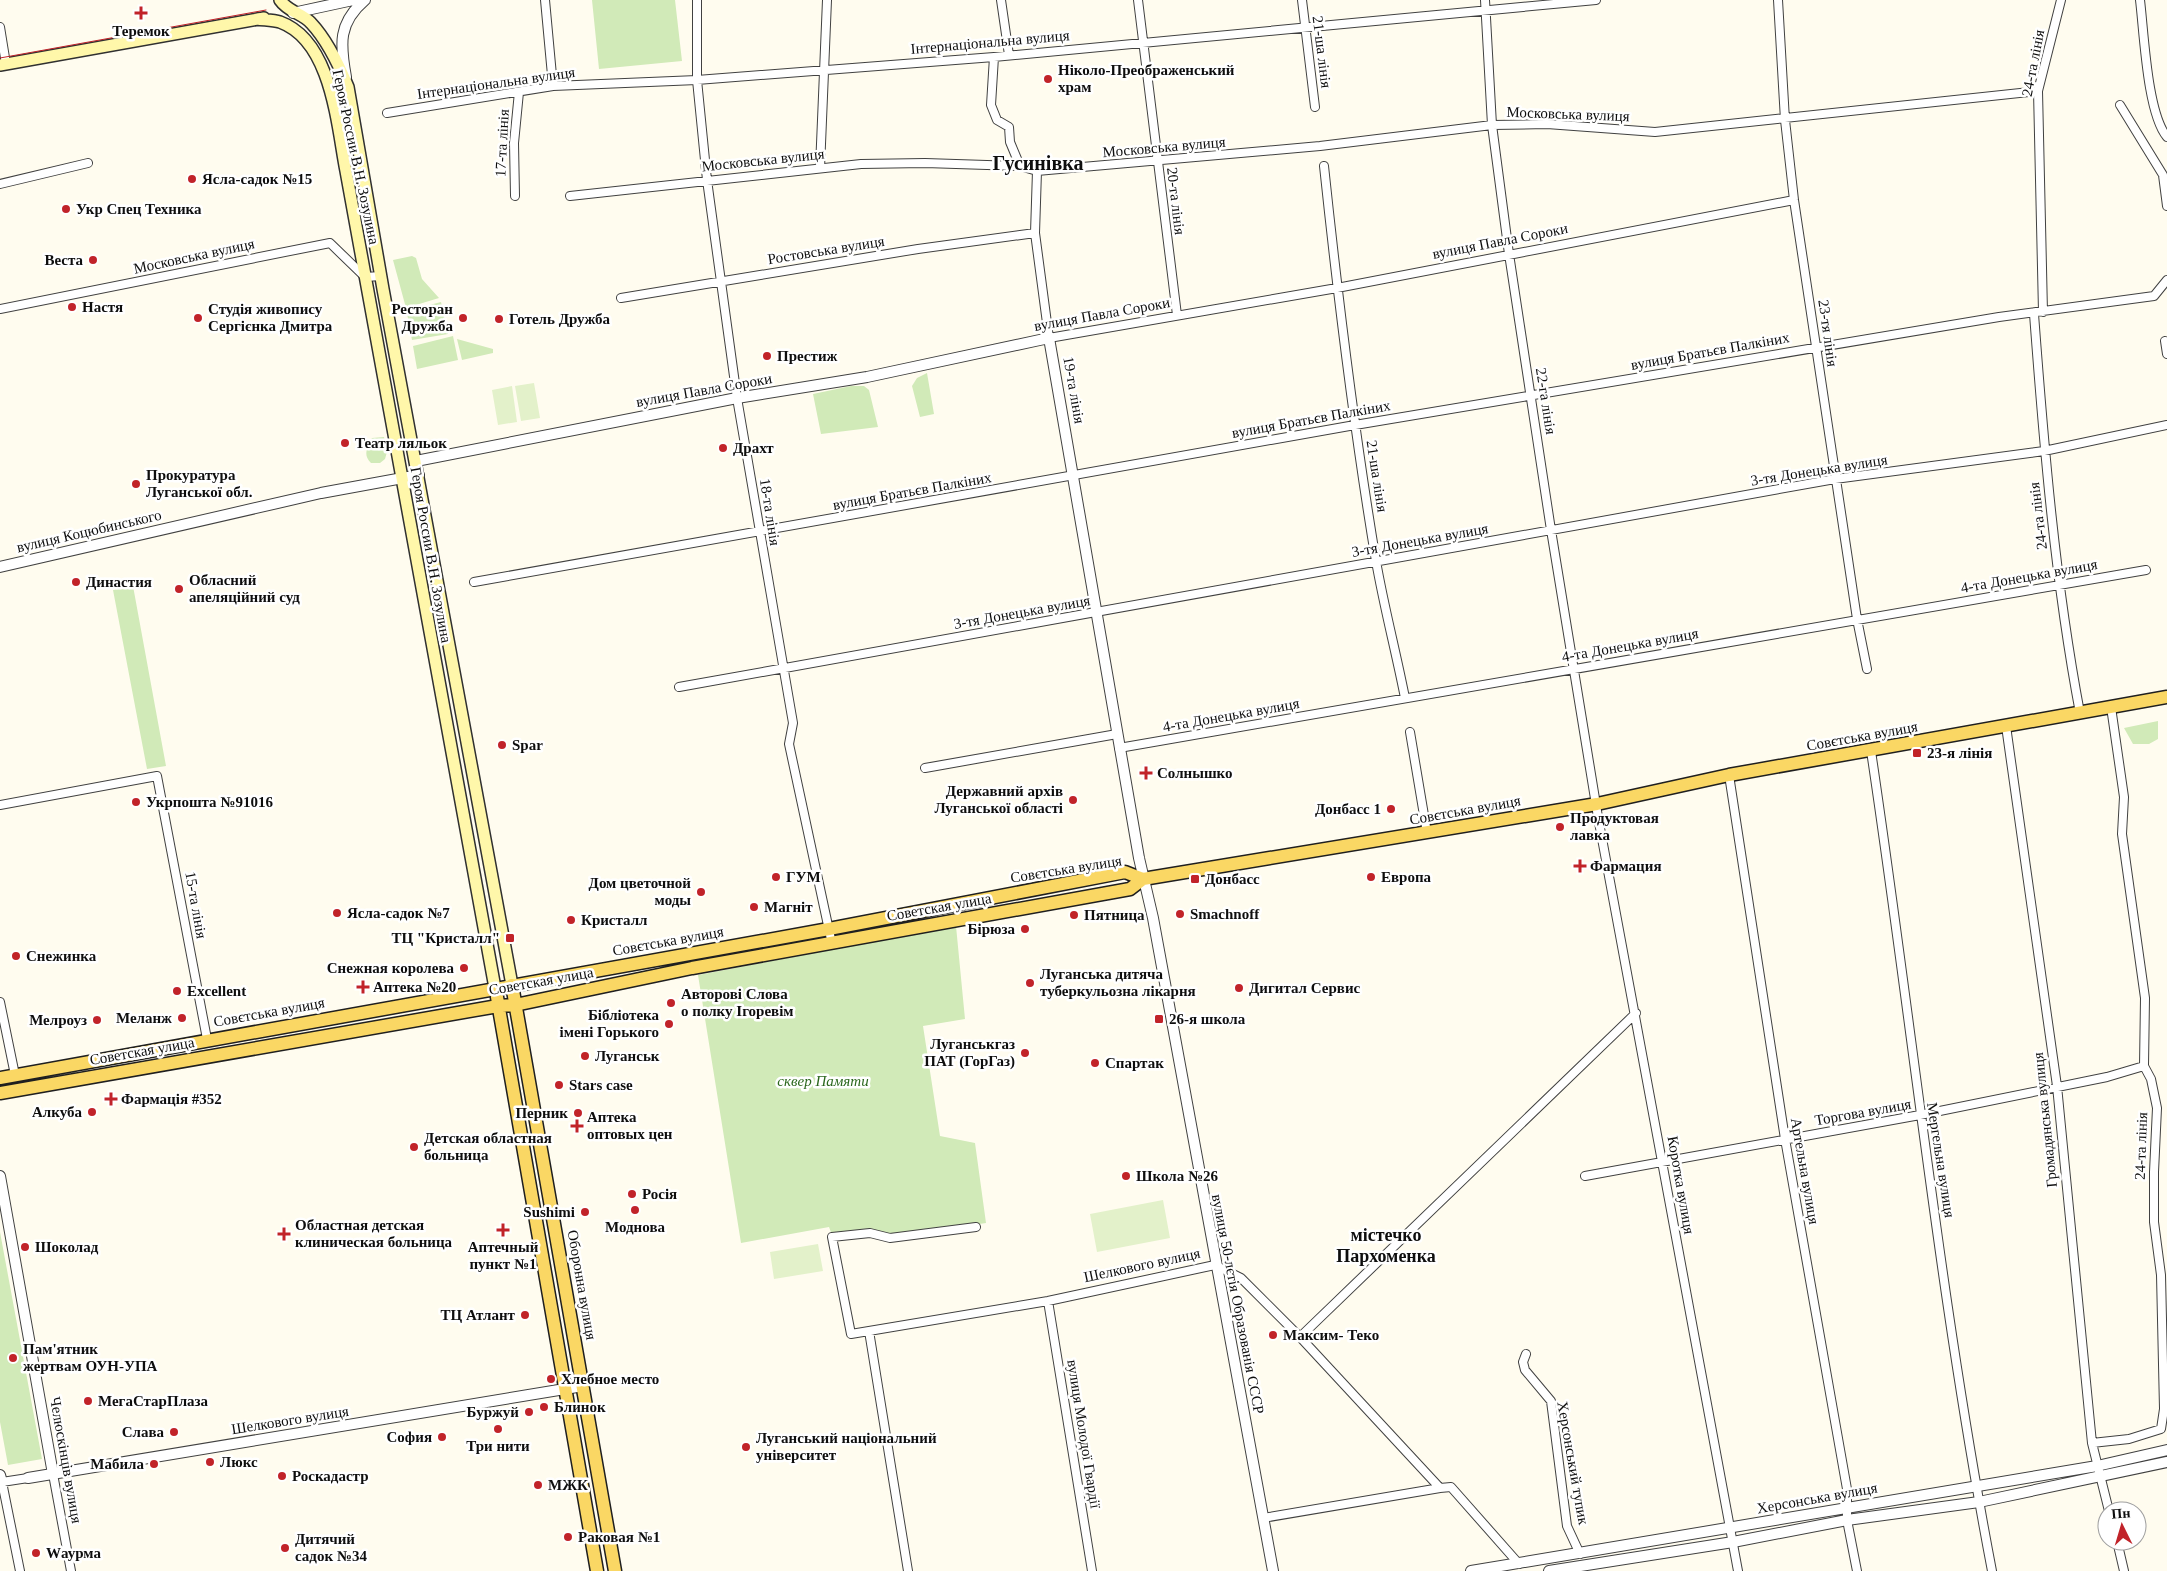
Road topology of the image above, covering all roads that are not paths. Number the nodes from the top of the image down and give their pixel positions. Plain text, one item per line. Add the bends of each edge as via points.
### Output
1 (280, 0) edge
2 (353, 0) edge
3 (364, 0) edge
4 (545, 0) edge
5 (697, 0) edge
6 (826, 0) edge
7 (1001, 0) edge
8 (1138, 0) edge
9 (1302, 0) edge
10 (1485, 0) edge
11 (1596, 0) edge
12 (1778, 0) edge
13 (2061, 0) edge
14 (2140, 0) edge
15 (1486, 9) junction
16 (293, 13) junction
17 (257, 19) junction
18 (0, 27) edge
19 (1306, 27) junction
20 (1143, 42) junction
21 (1009, 55) junction
22 (994, 57) junction
23 (3, 64) edge
24 (825, 69) junction
25 (697, 80) junction
26 (552, 86) junction
27 (348, 87) junction
28 (2038, 91) junction
29 (519, 92) junction
30 (2120, 105) dead end
31 (1316, 107) dead end
32 (387, 113) dead end
33 (1785, 120) junction
34 (1492, 125) junction
35 (2167, 136) edge
36 (1157, 162) junction
37 (88, 163) dead end
38 (1020, 166) junction
39 (1324, 166) dead end
40 (820, 168) junction
41 (1037, 171) junction
42 (707, 180) junction
43 (0, 184) edge
44 (515, 196) dead end
45 (570, 196) dead end
46 (1794, 200) junction
47 (2167, 206) edge
48 (1035, 233) junction
49 (1509, 254) junction
50 (381, 276) junction
51 (365, 277) junction
52 (2167, 280) edge
53 (721, 281) junction
54 (1337, 288) junction
55 (621, 298) dead end
56 (0, 309) edge
57 (2043, 312) junction
58 (2034, 314) junction
59 (1177, 315) junction
60 (1050, 338) junction
61 (2165, 341) dead end
62 (1816, 347) junction
63 (2167, 354) edge
64 (1531, 396) junction
65 (737, 398) junction
66 (1355, 425) junction
67 (2167, 425) edge
68 (2044, 451) junction
69 (416, 461) junction
70 (419, 475) junction
71 (1074, 476) junction
72 (401, 478) junction
73 (1835, 479) junction
74 (1551, 530) junction
75 (759, 531) junction
76 (1377, 562) junction
77 (0, 567) edge
78 (2146, 570) dead end
79 (474, 582) dead end
80 (2060, 586) junction
81 (1095, 613) junction
82 (1856, 619) junction
83 (783, 668) junction
84 (1575, 668) junction
85 (1867, 669) dead end
86 (678, 687) dead end
87 (2167, 697) edge
88 (1405, 698) junction
89 (2111, 707) junction
90 (2080, 713) junction
91 (2006, 726) junction
92 (1410, 732) dead end
93 (1117, 734) junction
94 (1119, 748) junction
95 (1871, 751) junction
96 (925, 768) dead end
97 (1730, 775) junction
98 (1596, 804) junction
99 (0, 805) edge
100 (1427, 833) junction
101 (1143, 879) junction
102 (829, 929) junction
103 (832, 944) junction
104 (512, 985) junction
105 (496, 988) junction
106 (0, 1002) edge
107 (515, 1005) junction
108 (498, 1006) junction
109 (1636, 1013) junction
110 (207, 1039) junction
111 (2144, 1066) junction
112 (14, 1075) junction
113 (0, 1078) edge
114 (2057, 1086) junction
115 (0, 1093) edge
116 (1920, 1115) junction
117 (1785, 1139) junction
118 (1663, 1162) junction
119 (0, 1176) edge
120 (1584, 1176) dead end
121 (976, 1227) dead end
122 (1215, 1265) junction
123 (1048, 1301) junction
124 (869, 1331) junction
125 (1300, 1336) junction
126 (1526, 1354) dead end
127 (583, 1386) junction
128 (566, 1389) junction
129 (2092, 1443) junction
130 (2167, 1450) edge
131 (2167, 1462) edge
132 (2097, 1466) junction
133 (53, 1474) junction
134 (1, 1478) edge
135 (28, 1478) joint
136 (2101, 1478) junction
137 (1977, 1486) junction
138 (1440, 1488) junction
139 (2107, 1501) edge
140 (1979, 1502) junction
141 (1847, 1508) junction
142 (1263, 1518) junction
143 (1847, 1520) junction
144 (1731, 1528) junction
145 (1733, 1542) junction
146 (2119, 1551) edge
147 (1580, 1554) junction
148 (1518, 1564) junction
149 (20, 1571) edge
150 (70, 1571) edge
151 (597, 1571) edge
152 (615, 1571) edge
153 (908, 1571) edge
154 (1092, 1571) edge
155 (1273, 1571) edge
156 (1471, 1571) edge
157 (1549, 1571) edge
158 (1738, 1571) edge
159 (1857, 1571) edge
160 (1992, 1571) edge
161 (2124, 1571) edge

1 - 16 main road, Героя России В.Н. Зозулина
2 - 16 street
3 - 27 street via 350,14 345,25 342,52
4 - 26 street
5 - 25 street, 18-та лінія
6 - 24 street
7 - 21 street
8 - 20 street, 20-та лінія
9 - 19 street, 21-ша лінія
10 - 15 street, 22-га лінія
11 - 15 street, Інтернаціональна вулиця
12 - 33 street, 23-тя лінія
13 - 28 street, 24-та лінія
14 - 35 street via 2152,100
15 - 19 street, Інтернаціональна вулиця
15 - 34 street, 22-га лінія
16 - 17 main road
16 - 27 main road, Героя России В.Н. Зозулина via 303,16 319,33 337,60
17 - 23 main road
17 - 51 main road, Героя России В.Н. Зозулина via 278,22 298,33 309,44 324,70
18 - 23 street
19 - 20 street, Інтернаціональна вулиця
19 - 31 street, 21-ша лінія
20 - 21 street, Інтернаціональна вулиця
20 - 36 street, 20-та лінія
21 - 22 street, Інтернаціональна вулиця
22 - 24 street, Інтернаціональна вулиця
22 - 38 street via 991,105 996,120 1009,127 1010,142
24 - 25 street, Інтернаціональна вулиця
24 - 40 street
25 - 26 street, Інтернаціональна вулиця
25 - 42 street, 18-та лінія
26 - 29 street, Інтернаціональна вулиця
27 - 50 main road, Героя России В.Н. Зозулина
28 - 33 street, Московська вулиця
28 - 57 street, 24-та лінія
29 - 32 street, Інтернаціональна вулиця
29 - 44 street, 17-та лінія via 514,143
30 - 47 street via 2163,175
33 - 34 street, Московська вулиця via 1654,132 1548,124
33 - 46 street, 23-тя лінія
34 - 36 street, Московська вулиця
34 - 49 street, 22-га лінія
36 - 41 street, Московська вулиця
36 - 59 street, 20-та лінія
37 - 43 street
38 - 40 street, Московська вулиця via 925,163
38 - 41 street
39 - 54 street, 21-ша лінія
40 - 42 street, Московська вулиця
41 - 48 street, 19-та лінія
42 - 45 street, Московська вулиця
42 - 53 street, 18-та лінія
46 - 49 street, вулиця Павла Сороки
46 - 62 street, 23-тя лінія
48 - 53 street, Ростовська вулиця
48 - 60 street, 19-та лінія
49 - 54 street, вулиця Павла Сороки
49 - 64 street, 22-га лінія
50 - 51 street
50 - 69 main road, Героя России В.Н. Зозулина
51 - 56 street, Московська вулиця via 330,243
51 - 72 main road, Героя России В.Н. Зозулина
52 - 57 street, вулиця Братьєв Палкіних via 2154,296
53 - 55 street, Ростовська вулиця
53 - 65 street, 18-та лінія
54 - 59 street, вулиця Павла Сороки
54 - 66 street, 21-ша лінія
57 - 58 street, вулиця Братьєв Палкіних
58 - 62 street, вулиця Братьєв Палкіних
58 - 68 street, 24-та лінія
59 - 60 street, вулиця Павла Сороки
60 - 65 street, вулиця Павла Сороки via 867,377
60 - 71 street, 19-та лінія
61 - 63 street
62 - 64 street, вулиця Братьєв Палкіних
62 - 73 street, 23-тя лінія
64 - 66 street, вулиця Братьєв Палкіних
64 - 74 street, 22-га лінія
65 - 69 street, вулиця Павла Сороки
65 - 75 street, 18-та лінія
66 - 71 street, вулиця Братьєв Палкіних
66 - 76 street, 21-ша лінія
67 - 68 street, 3-тя Донецька вулиця
68 - 73 street, 3-тя Донецька вулиця
68 - 80 street, 24-та лінія
69 - 70 main road, Героя России В.Н. Зозулина
70 - 72 street, вулиця Коцюбинського
70 - 104 main road, Героя России В.Н. Зозулина
71 - 75 street, вулиця Братьєв Палкіних
71 - 81 street, 19-та лінія
72 - 77 street, вулиця Коцюбинського via 321,493
72 - 105 main road, Героя России В.Н. Зозулина
73 - 74 street, 3-тя Донецька вулиця
73 - 82 street, 23-тя лінія
74 - 76 street, 3-тя Донецька вулиця
74 - 84 street, 22-га лінія
75 - 79 street, вулиця Братьєв Палкіних
75 - 83 street, 18-та лінія
76 - 81 street, 3-тя Донецька вулиця
76 - 88 street, 21-ша лінія
78 - 80 street, 4-та Донецька вулиця
80 - 82 street, 4-та Донецька вулиця
80 - 90 street, 24-та лінія
81 - 83 street, 3-тя Донецька вулиця
81 - 93 street, 19-та лінія
82 - 84 street, 4-та Донецька вулиця
82 - 85 street, 23-тя лінія
83 - 86 street, 3-тя Донецька вулиця
83 - 102 street, 18-та лінія via 793,723 789,744
84 - 88 street, 4-та Донецька вулиця
84 - 98 street, 22-га лінія
87 - 89 main road, Совєтська вулиця
88 - 94 street, 4-та Донецька вулиця
89 - 90 main road, Совєтська вулиця
89 - 111 street, 24-та лінія via 2124,797 2122,834 2145,998
90 - 91 main road, Совєтська вулиця
91 - 95 main road, Совєтська вулиця
91 - 114 street, Громадянська вулиця
92 - 100 street
93 - 94 street, 19-та лінія
93 - 96 street
94 - 101 street, вулиця 50-лєтія Образованія СССР
95 - 97 main road, Совєтська вулиця
95 - 116 street, Мергельна вулиця
97 - 98 main road, Совєтська вулиця
97 - 117 street, Артельна вулиця
98 - 100 main road, Совєтська вулиця
98 - 109 street, Коротка вулиця
99 - 110 street, 15-та лінія via 157,776
100 - 101 main road, Совєтська вулиця
101 - 102 main road, Совєтська вулиця via 1125,872
101 - 103 main road, Советская улица via 1130,888
101 - 122 street, вулиця 50-лєтія Образованія СССР via 1153,918
102 - 103 street, 18-та лінія
102 - 104 main road, Совєтська вулиця
103 - 107 main road, Советская улица via 692,968
104 - 105 main road, Совєтська вулиця
104 - 107 main road, Оборонна вулиця
105 - 108 main road
105 - 110 main road, Совєтська вулиця
106 - 112 street
107 - 108 main road, Советская улица
107 - 127 main road, Оборонна вулиця
108 - 115 main road, Советская улица
108 - 128 main road
109 - 118 street, Коротка вулиця
109 - 125 street
110 - 112 main road, Совєтська вулиця
111 - 114 street, Торгова вулиця
111 - 129 street, 24-та лінія via 2152,1079 2157,1108 2154,1222 2161,1275 2164,1410 2161,1429 2129,1439
112 - 113 main road, Совєтська вулиця
114 - 116 street, Торгова вулиця
114 - 129 street, Громадянська вулиця
116 - 117 street, Торгова вулиця
116 - 137 street, Мергельна вулиця
117 - 118 street, Торгова вулиця
117 - 141 street, Артельна вулиця via 1847,1488
118 - 120 street, Торгова вулиця
118 - 144 street, Коротка вулиця
119 - 133 street, Челюскінців вулиця
121 - 124 street, Шелкового вулиця via 890,1238 870,1233 832,1237 851,1334
122 - 123 street, Шелкового вулиця
122 - 125 street, Шелкового вулиця via 1241,1278
122 - 142 street, вулиця 50-лєтія Образованія СССР
123 - 124 street, Шелкового вулиця
123 - 154 street, вулиця Молодої Гвардії
124 - 153 street
125 - 138 street, Шелкового вулиця
126 - 147 street, Херсонський тупик via 1525,1370 1551,1401 1567,1526
127 - 128 street, Шелкового вулиця
127 - 152 main road, Оборонна вулиця
128 - 133 street, Шелкового вулиця
128 - 151 main road
129 - 132 street, Громадянська вулиця
130 - 132 street, Херсонська вулиця
131 - 136 street, Херсонська вулиця
132 - 136 street, Громадянська вулиця
132 - 137 street, Херсонська вулиця
133 - 135 street, Шелкового вулиця
133 - 150 street, Челюскінців вулиця
134 - 135 street, Шелкового вулиця
134 - 149 street
136 - 139 street, Громадянська вулиця
136 - 140 street, Херсонська вулиця
137 - 140 street, Мергельна вулиця
137 - 141 street, Херсонська вулиця
138 - 142 street
138 - 148 street, Шелкового вулиця via 1451,1487
140 - 143 street, Херсонська вулиця
140 - 160 street, Мергельна вулиця
141 - 143 street, Артельна вулиця
141 - 144 street, Херсонська вулиця
142 - 155 street, вулиця 50-лєтія Образованія СССР
143 - 145 street, Херсонська вулиця
143 - 159 street, Артельна вулиця
144 - 145 street, Коротка вулиця
144 - 147 street, Херсонська вулиця
145 - 157 street, Херсонська вулиця
145 - 158 street, Коротка вулиця
146 - 161 street
147 - 148 street, Херсонська вулиця
148 - 156 street, Херсонська вулиця

